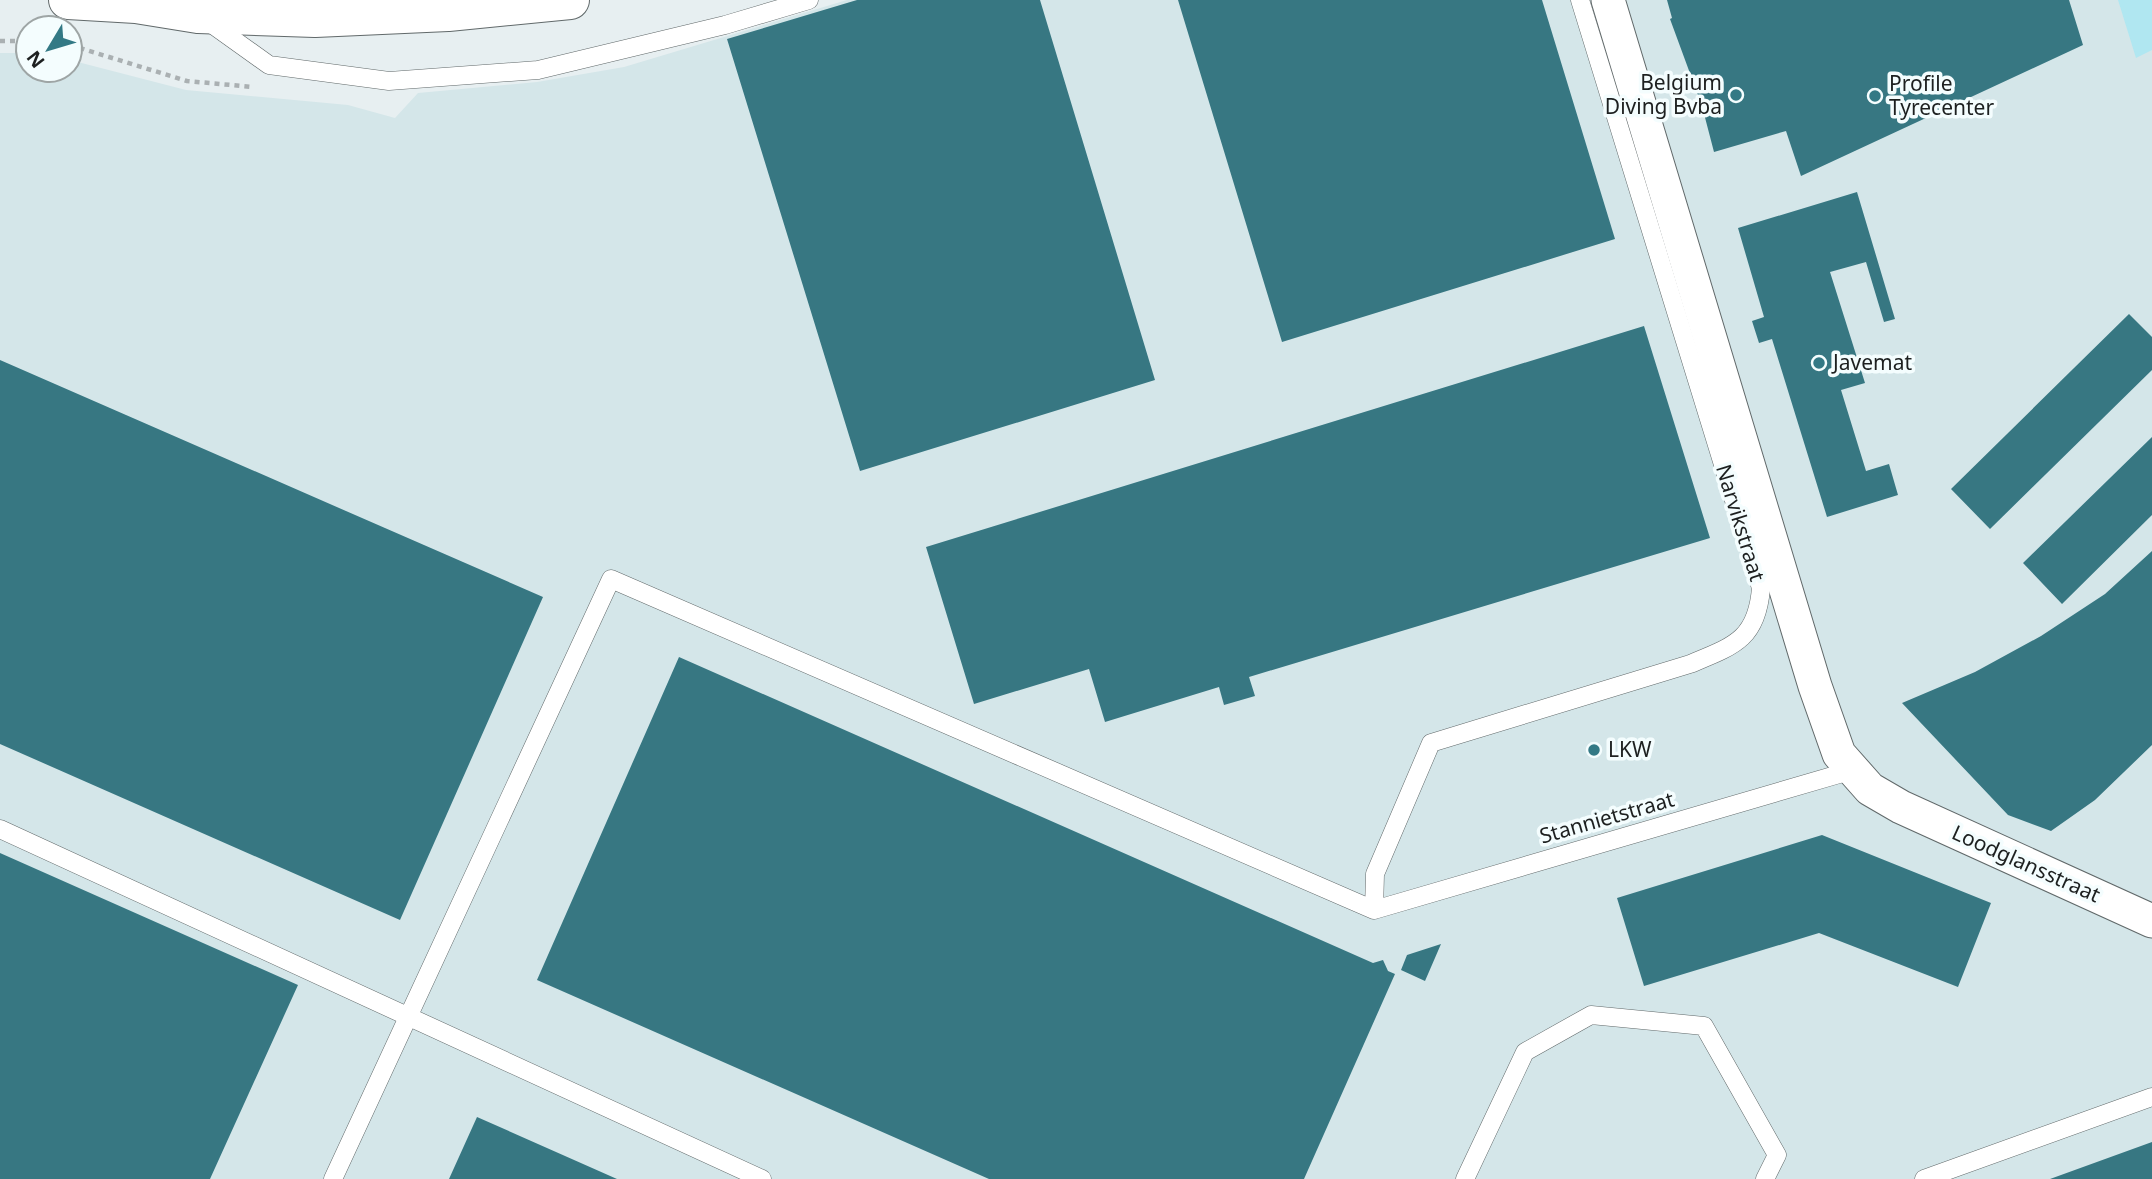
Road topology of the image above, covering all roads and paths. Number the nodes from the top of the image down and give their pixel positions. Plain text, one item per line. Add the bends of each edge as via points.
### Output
1 (68, 0) edge
2 (570, 0) edge
3 (809, 0) edge
4 (1580, 0) edge
5 (1608, 0) edge
6 (136, 2) edge
7 (198, 14) junction
8 (1853, 770) junction
9 (1901, 807) joint
10 (0, 829) edge
11 (1374, 910) junction
12 (2152, 921) edge
13 (410, 1017) junction
14 (2152, 1097) edge
15 (333, 1179) edge
16 (762, 1179) edge
17 (1465, 1179) edge
18 (1765, 1179) edge
19 (1924, 1179) edge

1 - 6 street
2 - 7 street via 316,18
3 - 7 lane via 538,71 388,81 270,65
4 - 11 lane, Narvikstraat via 1761,588 1759,613 1746,636 1701,660 1431,743 1375,874
5 - 8 street, Narvikstraat via 1815,687 1839,754
6 - 7 street
8 - 9 street, Narvikstraat via 1870,789
8 - 11 lane, Stannietstraat
9 - 12 street, Loodglansstraat
10 - 13 lane
11 - 13 lane via 611,579
13 - 15 lane
13 - 16 lane
14 - 19 lane
17 - 18 lane via 1525,1052 1591,1015 1704,1026 1777,1155

